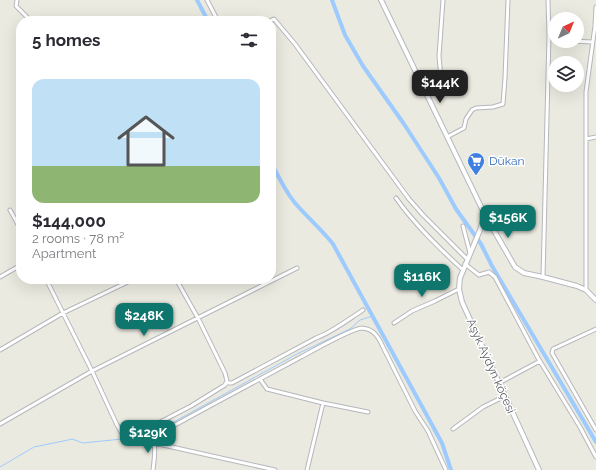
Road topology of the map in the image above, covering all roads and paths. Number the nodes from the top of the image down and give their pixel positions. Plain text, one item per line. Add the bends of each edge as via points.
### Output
1 (17, 0) edge
2 (208, 0) edge
3 (381, 0) edge
4 (443, 0) edge
5 (508, 0) edge
6 (548, 0) edge
7 (596, 6) edge
8 (548, 12) edge
9 (25, 16) edge
10 (216, 16) edge
11 (276, 21) edge
12 (584, 42) edge
13 (593, 42) junction
14 (549, 48) edge
15 (424, 90) junction
16 (447, 137) junction
17 (596, 137) edge
18 (586, 139) junction
19 (396, 198) dead end
20 (10, 210) dead end
21 (485, 214) junction
22 (16, 221) edge
23 (463, 226) dead end
24 (471, 251) junction
25 (466, 262) junction
26 (16, 268) edge
27 (297, 268) dead end
28 (463, 270) junction
29 (0, 277) edge
30 (543, 277) junction
31 (276, 278) edge
32 (48, 284) edge
33 (124, 284) edge
34 (179, 284) edge
35 (264, 284) edge
36 (459, 289) junction
37 (586, 290) junction
38 (596, 300) edge
39 (363, 310) dead end
40 (63, 313) junction
41 (197, 317) junction
42 (394, 323) dead end
43 (596, 329) edge
44 (0, 350) edge
45 (540, 361) junction
46 (92, 371) junction
47 (260, 379) junction
48 (226, 383) junction
49 (499, 383) junction
50 (505, 396) junction
51 (323, 403) junction
52 (368, 412) dead end
53 (0, 424) edge
54 (453, 428) dead end
55 (149, 430) junction
56 (596, 430) edge
57 (153, 437) junction
58 (154, 443) junction
59 (596, 457) edge
60 (153, 470) edge
61 (275, 470) edge
62 (307, 470) edge
63 (446, 470) edge
64 (539, 470) edge

1 - 9 street via 16,6
2 - 10 street
3 - 15 main road
4 - 15 street via 440,78 438,83
5 - 16 street via 503,104 472,110 464,128
6 - 8 street
7 - 13 street
11 - 25 street via 409,199
12 - 13 street
13 - 18 street via 586,92
14 - 30 street
15 - 16 main road
16 - 21 main road
17 - 18 street
18 - 37 street
19 - 28 street via 412,219
20 - 22 street
21 - 24 main road, Aşyk Aýdyn köçesi
21 - 30 main road via 515,267 524,273
23 - 24 street
24 - 25 main road, Aşyk Aýdyn köçesi
25 - 28 main road, Aşyk Aýdyn köçesi
25 - 45 street via 479,275 489,272 495,277
26 - 29 street
27 - 31 street
28 - 36 main road, Aşyk Aýdyn köçesi
30 - 37 main road
32 - 40 street
33 - 40 street
34 - 41 street
35 - 41 street
36 - 42 street via 436,302 412,311
36 - 49 main road, Aşyk Aýdyn köçesi via 462,302
37 - 38 main road
39 - 48 street via 330,333 232,383
40 - 44 street
40 - 46 street
41 - 46 street
41 - 48 street via 225,374
43 - 56 street via 553,349 552,353
45 - 49 street
45 - 59 street
46 - 53 street
46 - 55 street via 121,432
47 - 51 street via 266,389
47 - 57 street
47 - 63 street via 354,330 364,328 373,332 414,411 428,431
48 - 55 street via 203,400
49 - 50 main road, Aşyk Aýdyn köçesi
50 - 54 street via 483,407
50 - 64 main road, Aşyk Aýdyn köçesi
51 - 52 street
51 - 62 street
55 - 57 street
57 - 58 street
58 - 60 street via 156,451
58 - 61 street

